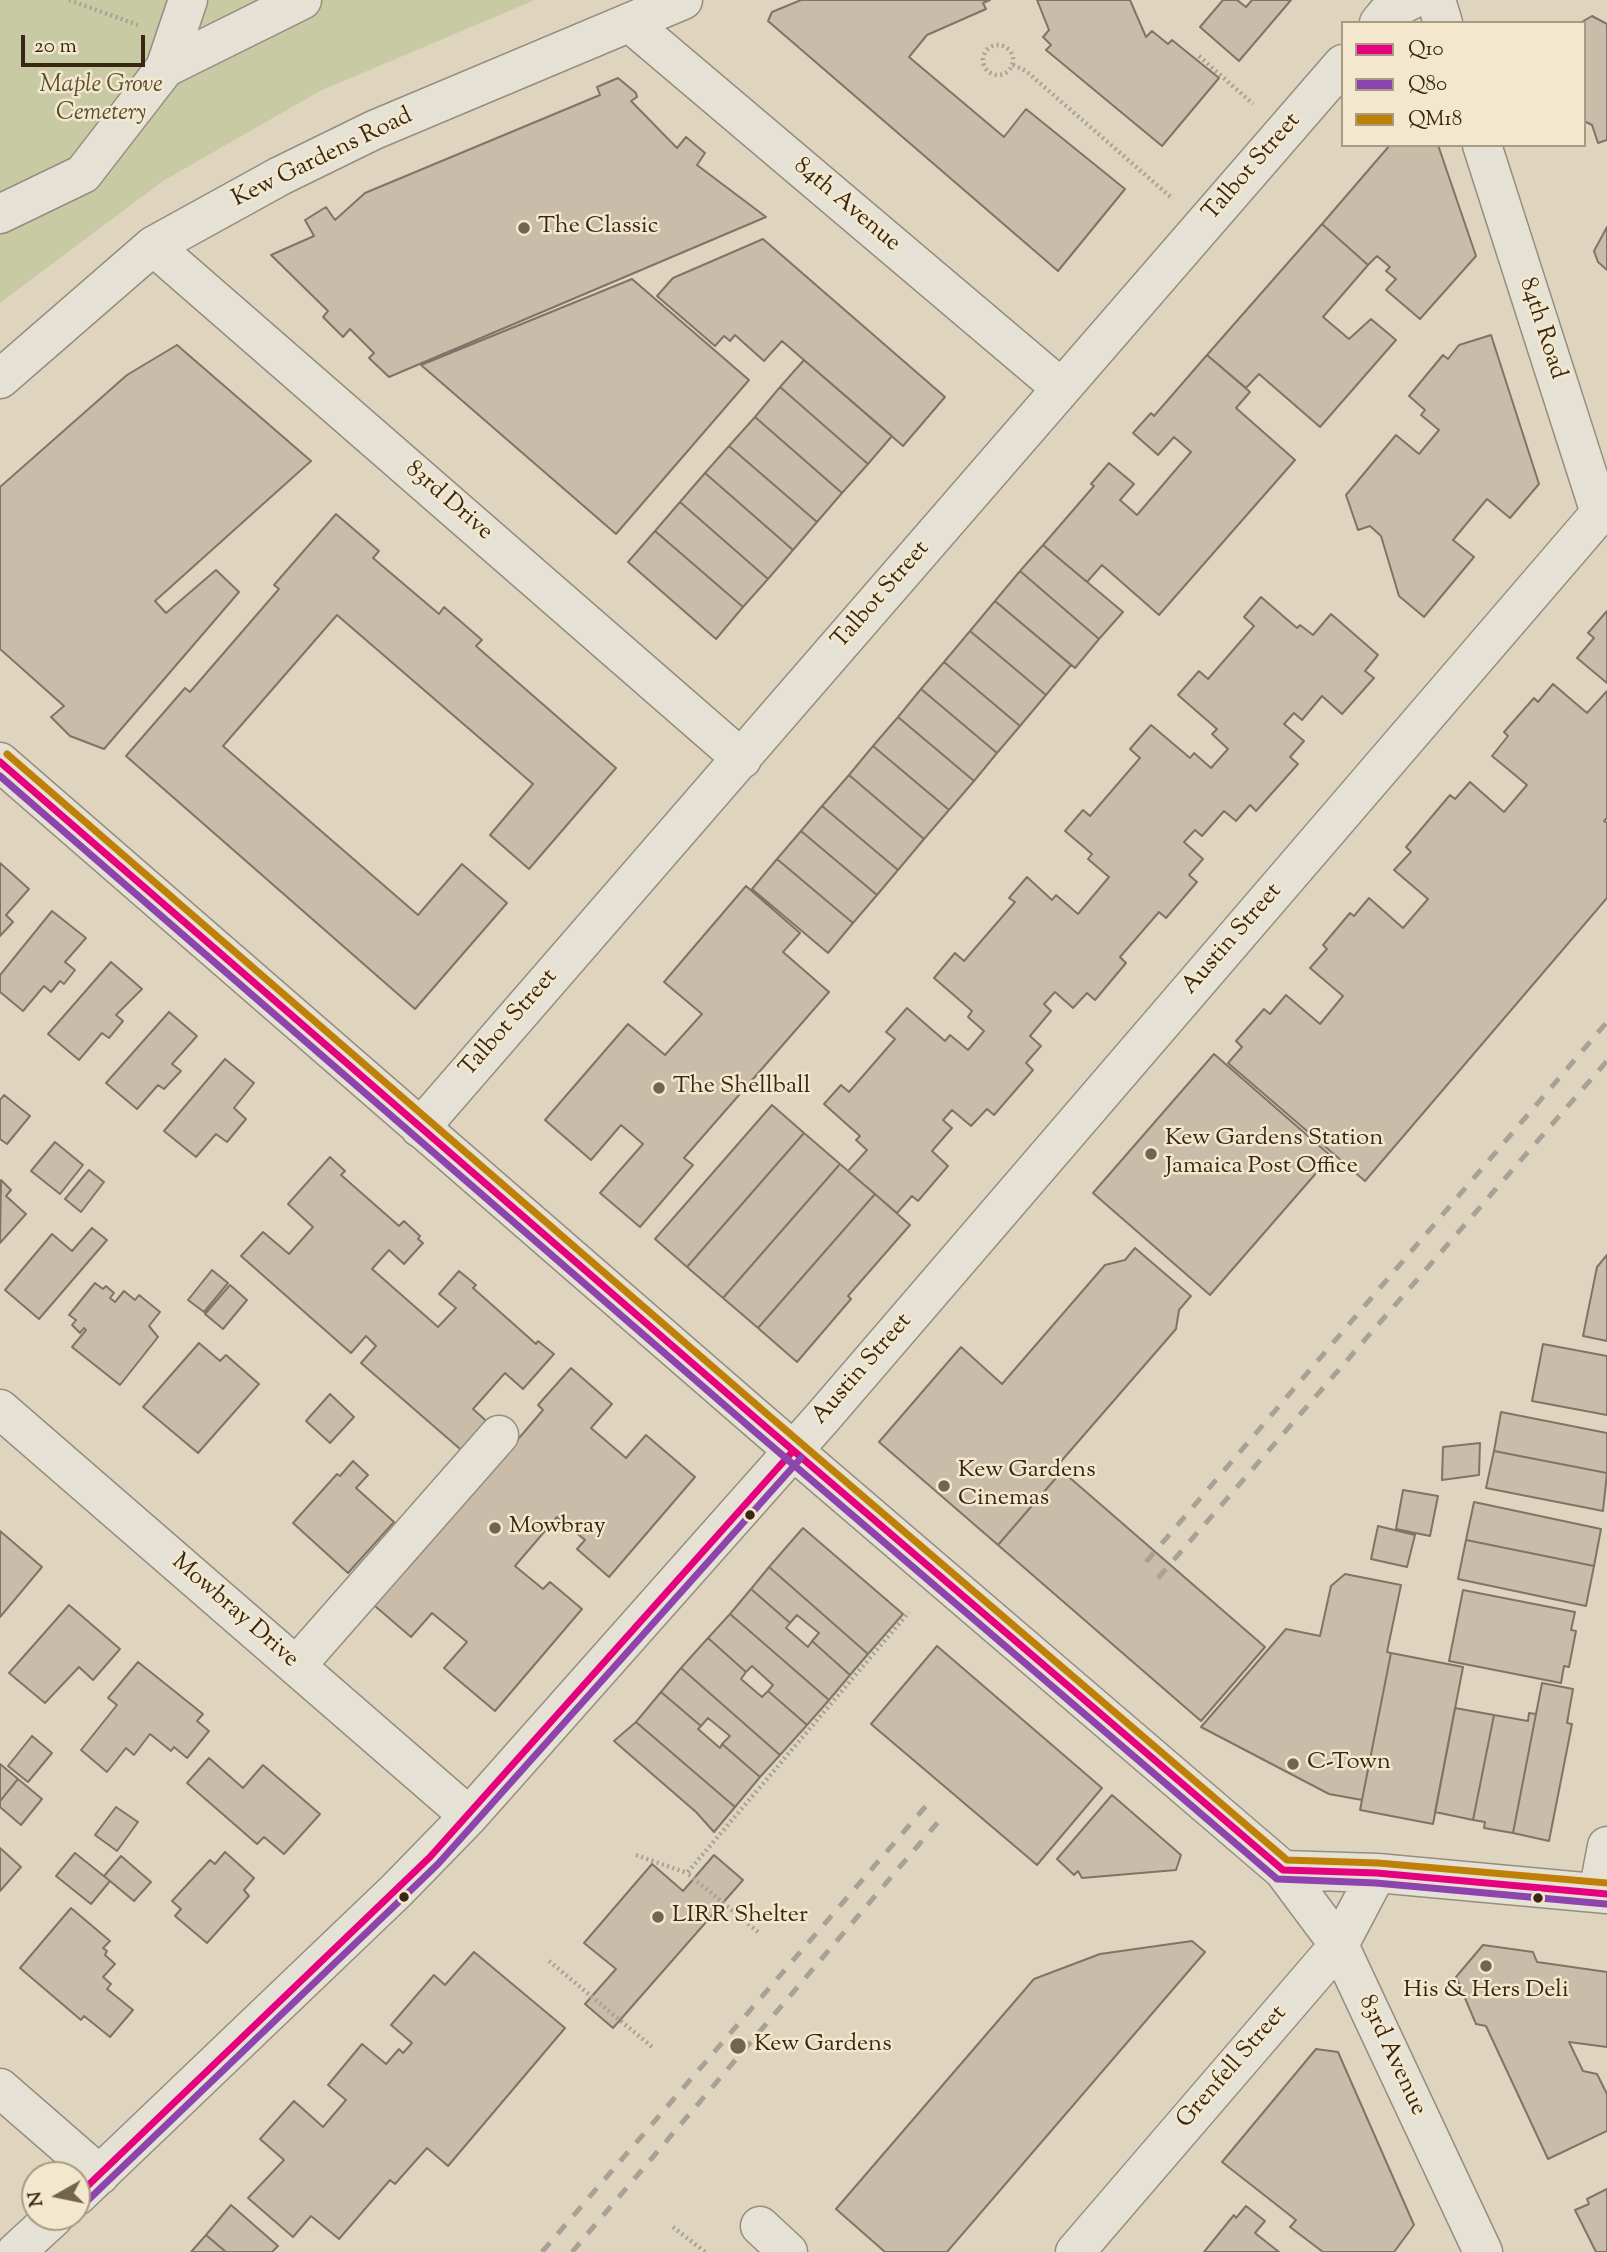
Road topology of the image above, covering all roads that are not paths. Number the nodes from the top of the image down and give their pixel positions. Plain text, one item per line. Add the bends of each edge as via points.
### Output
1 (188, 0) edge
2 (303, 0) edge
3 (683, 0) edge
4 (1411, 0) edge
5 (1436, 0) edge
6 (1381, 21) edge
7 (1442, 21) edge
8 (630, 23) junction
9 (170, 53) junction
10 (1341, 66) edge
11 (1483, 147) edge
12 (0, 214) edge
13 (153, 246) junction
14 (0, 379) edge
15 (1061, 388) junction
16 (1604, 509) edge
17 (742, 759) junction
18 (0, 762) edge
19 (420, 1128) junction
20 (0, 1409) edge
21 (499, 1435) dead end
22 (793, 1451) junction
23 (296, 1666) junction
24 (469, 1816) junction
25 (1607, 1846) edge
26 (1283, 1870) junction
27 (1377, 1873) junction
28 (1602, 1894) edge
29 (1339, 1945) junction
30 (0, 2088) edge
31 (66, 2161) edge
32 (91, 2182) edge
33 (760, 2226) dead end
34 (39, 2231) edge
35 (16, 2252) edge
36 (788, 2252) edge
37 (1075, 2252) edge
38 (1483, 2252) edge

1 - 9 street
2 - 9 street
3 - 8 street, Kew Gardens Road
4 - 6 street
5 - 7 street
8 - 13 street, Kew Gardens Road via 324,152
8 - 15 street, 84th Avenue
9 - 12 street via 83,174
10 - 15 street, Talbot Street
11 - 16 street, 84th Road
13 - 14 street, Kew Gardens Road
13 - 17 street, 83rd Drive
15 - 17 street, Talbot Street
16 - 22 street, Austin Street
17 - 19 street, Talbot Street
18 - 19 street, 83rd Avenue
19 - 22 street, 83rd Avenue
20 - 23 street, Mowbray Drive
21 - 23 street
22 - 24 street, Austin Street
22 - 26 street, 83rd Avenue
23 - 24 street, Mowbray Drive
24 - 32 street, Austin Street
25 - 28 street
26 - 27 street
26 - 29 street, 83rd Avenue
27 - 28 street
27 - 29 street, Grenfell Street
29 - 37 street, Grenfell Street
29 - 38 street, 83rd Avenue
30 - 31 street
33 - 36 street
34 - 35 street

